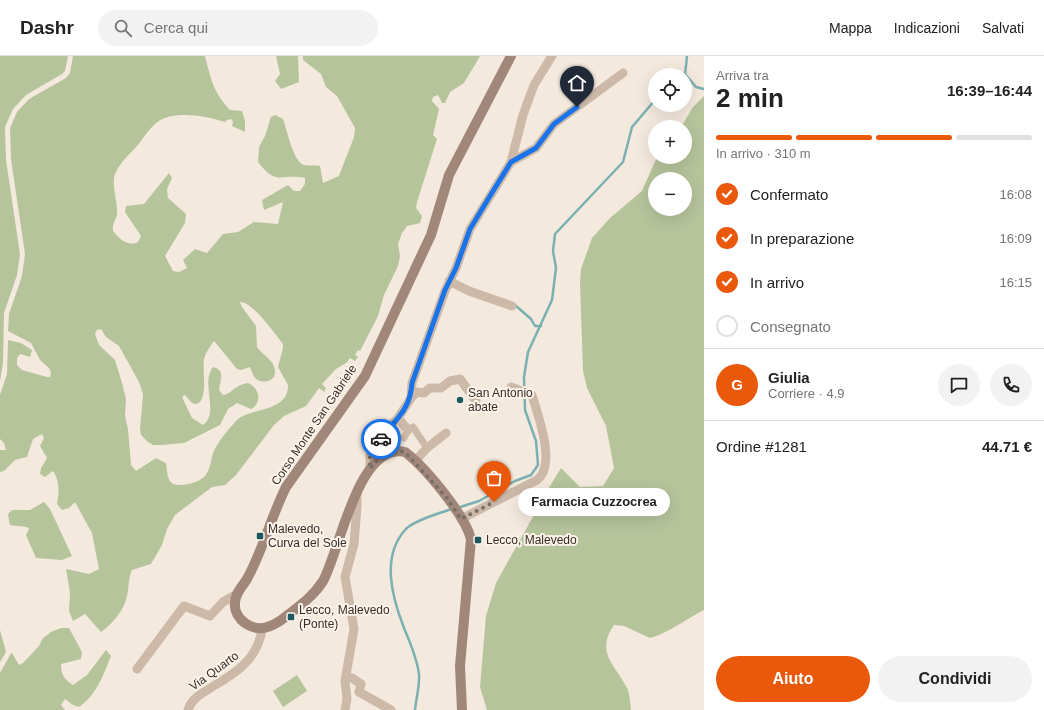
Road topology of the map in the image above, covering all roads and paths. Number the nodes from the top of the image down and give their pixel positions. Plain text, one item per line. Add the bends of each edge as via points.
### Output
1 (511, 56) edge
2 (517, 56) edge
3 (552, 56) edge
4 (505, 67) junction
5 (623, 73) dead end
6 (511, 162) junction
7 (449, 282) junction
8 (512, 306) dead end
9 (514, 388) dead end
10 (411, 398) junction
11 (476, 401) dead end
12 (398, 418) junction
13 (446, 433) dead end
14 (406, 434) joint
15 (427, 448) junction
16 (415, 461) junction
17 (370, 469) junction
18 (357, 493) junction
19 (461, 519) junction
20 (236, 594) junction
21 (262, 629) junction
22 (137, 669) dead end
23 (352, 678) dead end
24 (188, 710) edge
25 (346, 710) edge
26 (391, 710) edge
27 (462, 710) edge

1 - 4 main road, Corso Monte San Gabriele
2 - 4 street
3 - 6 street via 534,84
4 - 20 main road, Corso Monte San Gabriele via 449,175 433,230 365,376 286,487 261,550
5 - 6 street via 554,124 536,148
6 - 7 street via 470,229
7 - 8 street
7 - 10 street via 412,383
9 - 19 street via 532,395 542,426 545,471 536,480
10 - 11 street via 417,392 424,393 430,388 442,388 450,381 460,379
10 - 12 street
12 - 14 street
12 - 17 street via 370,456
13 - 15 street
14 - 15 street via 413,427
15 - 16 street
16 - 17 main road via 405,452 393,451 383,455
16 - 19 main road via 447,498
17 - 18 main road
18 - 21 main road via 332,562 318,588 282,620
18 - 25 street via 354,544 345,577 354,629 345,680
19 - 27 main road via 470,534 471,545 460,666
20 - 21 main road via 235,607 238,616 250,626
20 - 22 street via 223,602 210,616 184,606
21 - 24 street, Via Quarto via 258,647 249,660 197,697
23 - 26 street via 361,684 359,692

